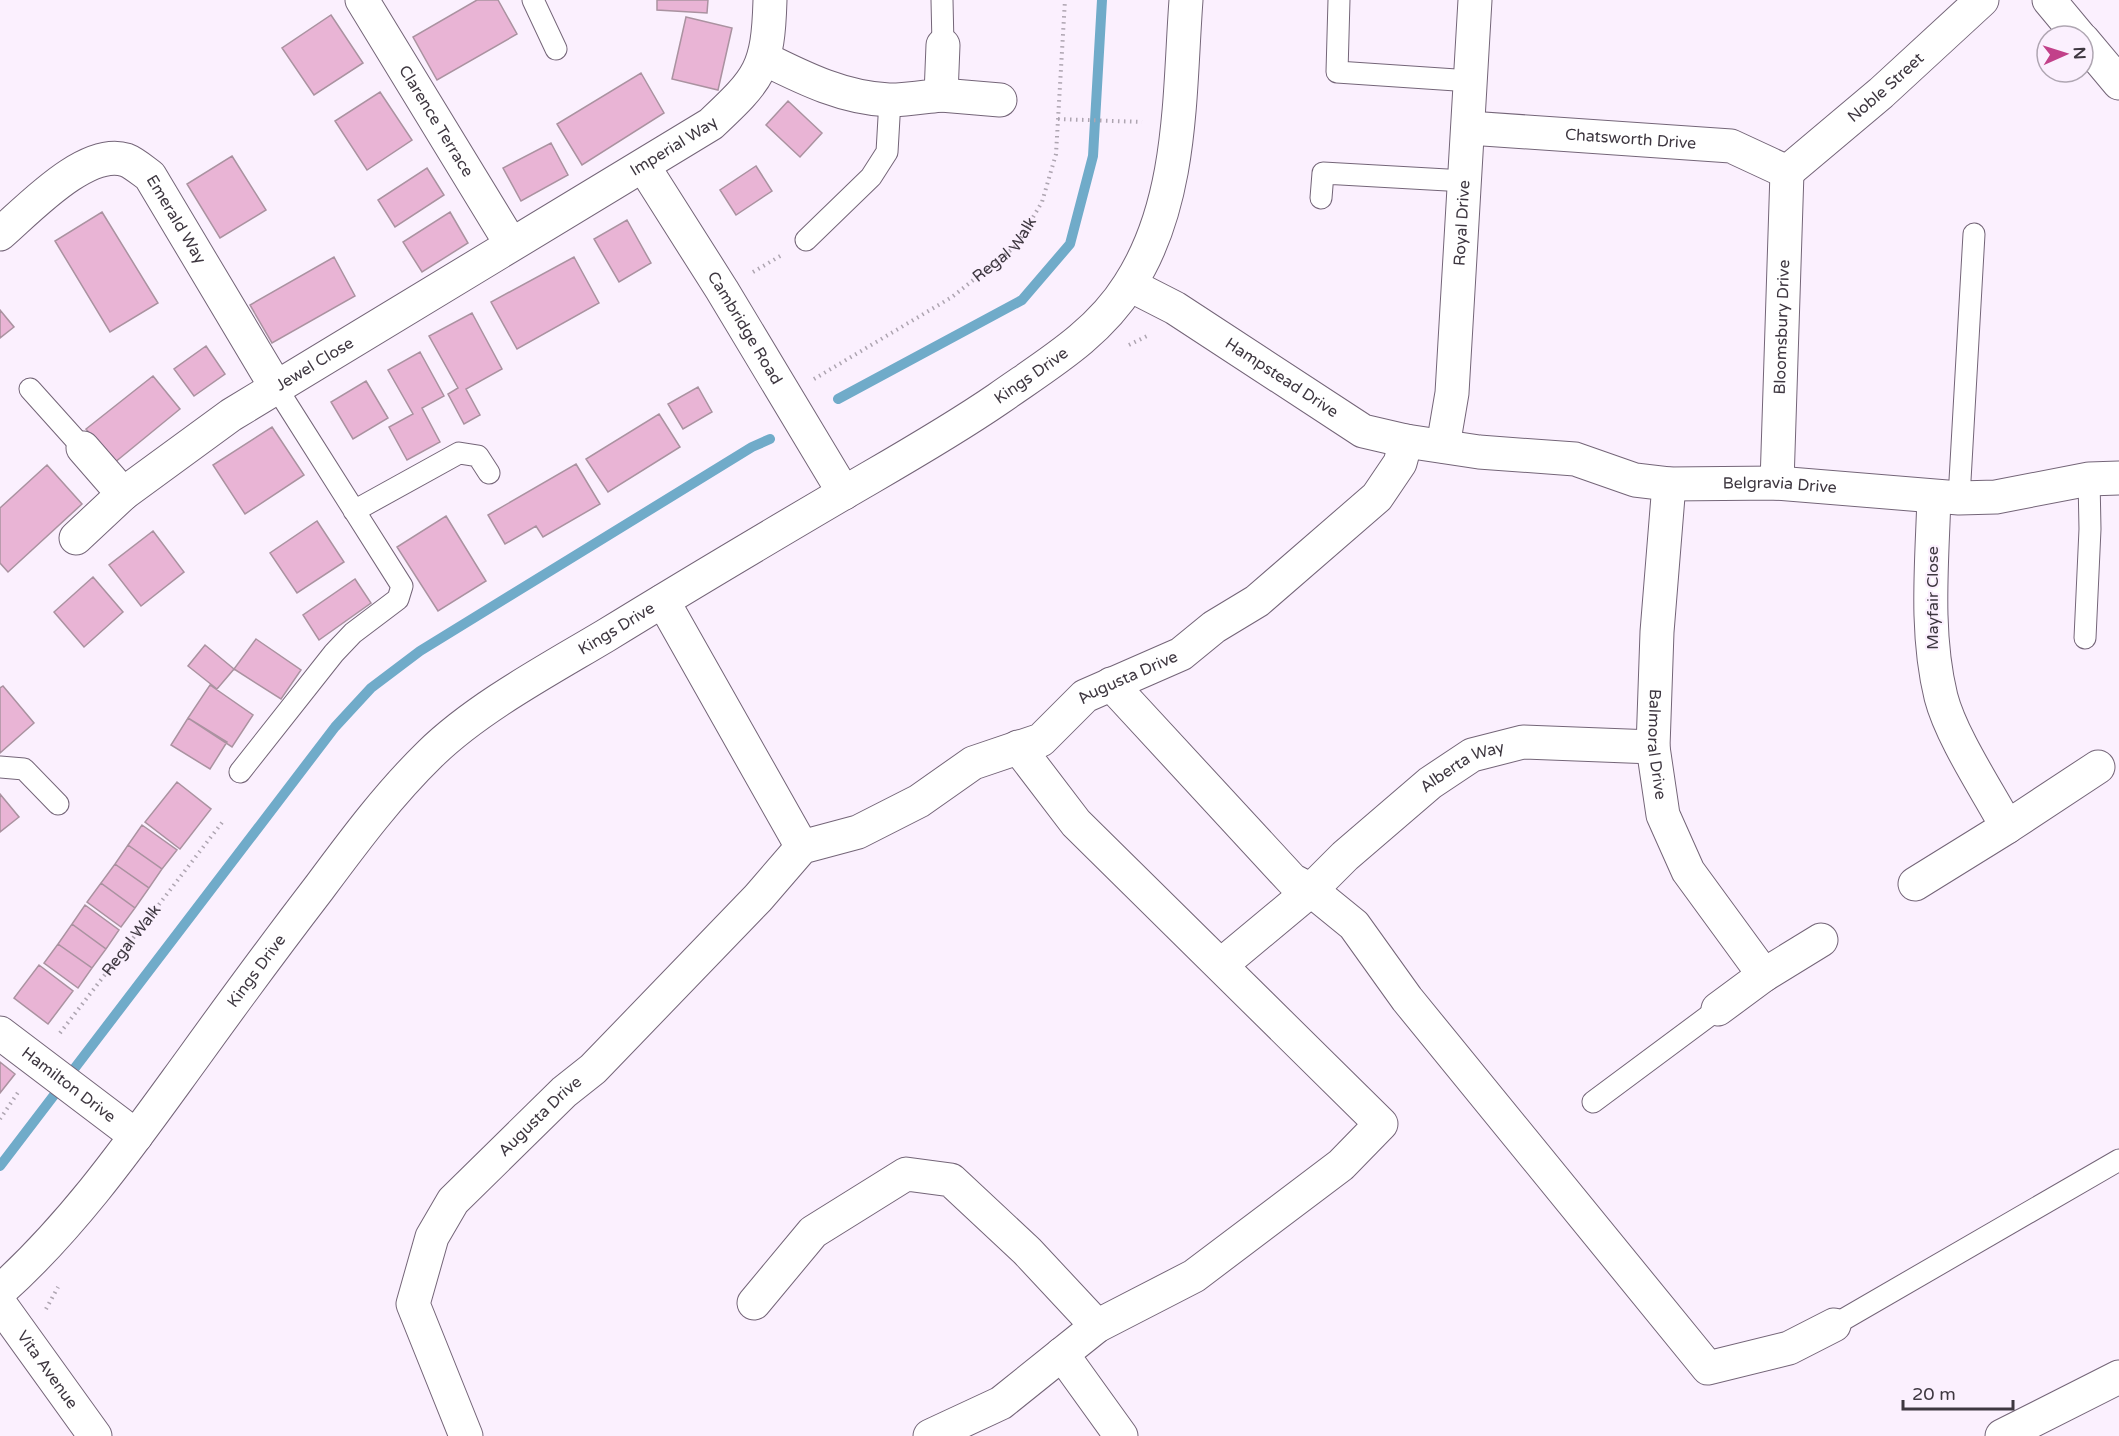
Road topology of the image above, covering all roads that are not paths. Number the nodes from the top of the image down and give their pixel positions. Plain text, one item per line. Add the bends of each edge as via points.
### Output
1 (533, 0) edge
2 (770, 0) edge
3 (942, 0) edge
4 (1186, 0) edge
5 (1339, 0) edge
6 (1475, 0) edge
7 (1982, 0) edge
8 (2049, 0) edge
9 (372, 4) edge
10 (2069, 24) edge
11 (943, 45) joint
12 (556, 49) dead end
13 (2095, 54) edge
14 (765, 59) junction
15 (1471, 81) junction
16 (2119, 83) edge
17 (941, 95) junction
18 (890, 100) junction
19 (1000, 100) dead end
20 (1469, 129) junction
21 (644, 167) junction
22 (1786, 172) junction
23 (1465, 181) junction
24 (1321, 198) dead end
25 (0, 234) edge
26 (1974, 234) dead end
27 (806, 240) road end
28 (511, 244) junction
29 (1130, 285) junction
30 (276, 387) junction
31 (30, 389) dead end
32 (1406, 441) junction
33 (1443, 446) junction
34 (83, 448) joint
35 (489, 473) dead end
36 (2104, 479) edge
37 (1777, 483) junction
38 (1669, 484) junction
39 (844, 493) junction
40 (123, 494) junction
41 (1947, 498) junction
42 (354, 511) junction
43 (76, 538) dead end
44 (663, 601) junction
45 (2085, 638) dead end
46 (1111, 684) junction
47 (1018, 747) junction
48 (1653, 747) junction
49 (0, 766) edge
50 (2098, 767) dead end
51 (240, 772) dead end
52 (57, 804) dead end
53 (2007, 827) junction
54 (802, 847) junction
55 (1915, 884) dead end
56 (1311, 890) junction
57 (1821, 940) dead end
58 (1221, 965) junction
59 (1764, 975) junction
60 (1718, 1009) joint
61 (0, 1033) edge
62 (1593, 1102) dead end
63 (136, 1136) junction
64 (2119, 1160) edge
65 (0, 1291) edge
66 (754, 1303) dead end
67 (0, 1304) edge
68 (1834, 1325) joint
69 (1097, 1326) junction
70 (1062, 1354) junction
71 (2119, 1377) edge
72 (95, 1436) edge
73 (466, 1436) edge
74 (930, 1436) edge
75 (1121, 1436) edge
76 (2002, 1436) edge

1 - 12 lane
2 - 14 main road, Imperial Way
3 - 11 lane
4 - 29 main road, Kings Drive via 1169,183 1158,225
5 - 15 lane via 1337,72
6 - 15 main road, Royal Drive
7 - 22 main road, Noble Street via 1881,93
8 - 10 main road
9 - 28 main road, Clarence Terrace
11 - 17 main road
13 - 16 main road
14 - 18 main road via 815,84
14 - 21 main road, Imperial Way via 748,90 711,124
15 - 20 main road, Royal Drive
17 - 18 main road
17 - 19 main road
18 - 27 lane via 886,152 871,177
20 - 22 main road, Chatsworth Drive via 1731,146
20 - 23 main road, Royal Drive
21 - 28 main road, Imperial Way
21 - 39 main road, Cambridge Road
22 - 37 main road, Bloomsbury Drive
23 - 24 lane via 1323,173
23 - 33 main road, Royal Drive via 1452,393
25 - 30 main road, Emerald Way via 71,174 100,159 126,160 150,176
26 - 41 lane
28 - 30 main road, Jewel Close
29 - 32 main road, Hampstead Drive via 1174,308 1363,431
29 - 39 main road, Kings Drive via 1100,323 1065,354 940,439
30 - 40 main road, Jewel Close
30 - 42 lane
31 - 34 lane
32 - 33 main road, Hampstead Drive
32 - 46 main road, Augusta Drive via 1400,463 1377,497 1257,601 1180,654
33 - 38 main road, Belgravia Drive via 1575,459 1635,480
34 - 40 main road
35 - 42 lane via 478,456 459,453
36 - 41 main road, Belgravia Drive via 1996,497
36 - 45 lane via 2090,529
37 - 38 main road, Belgravia Drive
37 - 41 main road, Belgravia Drive
38 - 48 main road, Balmoral Drive
39 - 44 main road, Kings Drive
40 - 43 main road, Jewel Close
41 - 53 main road, Mayfair Close via 1931,643 1942,699 1964,749
42 - 51 lane via 402,586 398,599 353,633 334,653
44 - 54 main road
44 - 63 main road, Kings Drive via 470,721 425,758 364,827
46 - 47 main road, Augusta Drive via 1085,696 1041,740
46 - 56 main road via 1292,880
47 - 54 main road, Augusta Drive via 973,763 919,801 858,832
47 - 58 main road via 1077,823
48 - 56 main road, Alberta Way via 1523,742 1472,755 1430,783
48 - 59 main road, Balmoral Drive via 1663,815 1688,872
49 - 52 lane via 24,768
50 - 53 main road
53 - 55 main road
54 - 73 main road, Augusta Drive via 593,1069 564,1092 453,1201 432,1237 413,1304
56 - 58 main road, Alberta Way
56 - 68 main road via 1354,925 1422,1017 1708,1368 1789,1348
57 - 59 main road
58 - 69 main road via 1381,1124 1341,1165 1194,1276
59 - 60 main road
60 - 62 lane
61 - 63 main road, Hamilton Drive
63 - 65 main road, Kings Drive via 33,1262
64 - 68 lane
66 - 69 main road via 813,1232 906,1174 951,1180 1027,1251
67 - 72 main road, Vita Avenue
69 - 70 main road
70 - 74 main road via 1001,1403
70 - 75 main road
71 - 76 main road

